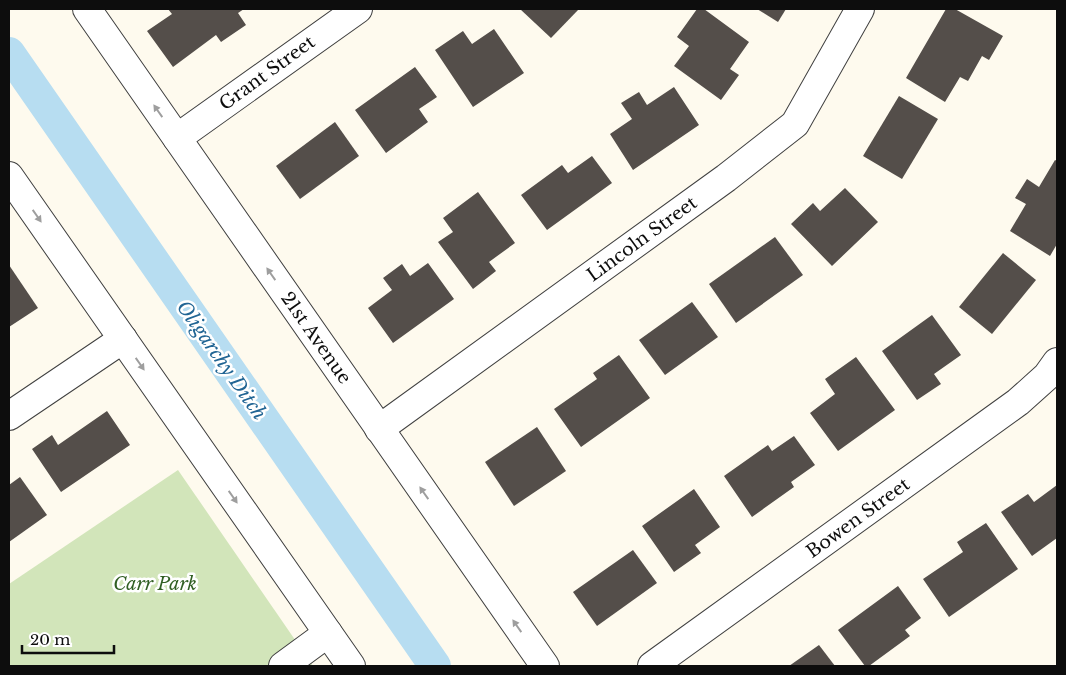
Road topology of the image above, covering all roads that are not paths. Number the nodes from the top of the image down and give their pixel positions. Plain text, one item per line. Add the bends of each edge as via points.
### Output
1 (87, 9) edge
2 (358, 9) edge
3 (860, 9) edge
4 (177, 138) junction
5 (9, 176) edge
6 (122, 339) junction
7 (1057, 362) edge
8 (9, 416) edge
9 (379, 429) junction
10 (328, 633) junction
11 (283, 666) edge
12 (351, 666) edge
13 (545, 666) edge
14 (652, 666) edge

4 -> 1 street, 21st Avenue
2 - 4 street, Grant Street
3 - 9 street, Lincoln Street via 796,124
9 -> 4 street, 21st Avenue
5 -> 6 street
6 - 8 street
6 -> 10 street
7 - 14 street, Bowen Street via 1018,402
13 -> 9 street, 21st Avenue
10 - 11 street
10 - 12 street

